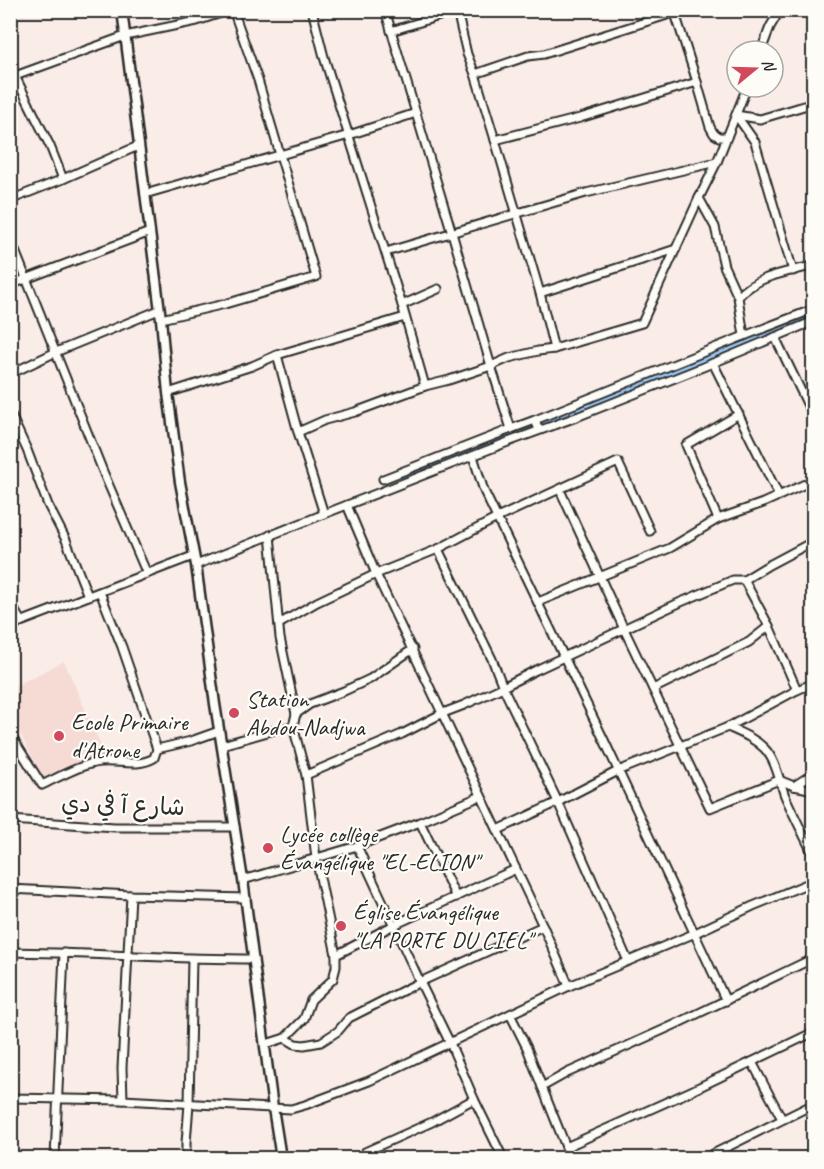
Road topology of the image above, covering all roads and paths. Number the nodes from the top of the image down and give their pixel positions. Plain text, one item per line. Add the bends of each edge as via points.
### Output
1 (122, 10) edge
2 (231, 10) edge
3 (312, 10) edge
4 (385, 10) edge
5 (683, 10) edge
6 (780, 10) edge
7 (458, 11) edge
8 (674, 12) edge
9 (390, 31) junction
10 (125, 36) junction
11 (766, 39) edge
12 (10, 66) edge
13 (475, 74) junction
14 (15, 76) junction
15 (697, 82) junction
16 (742, 99) edge
17 (813, 106) edge
18 (416, 112) junction
19 (736, 115) junction
20 (349, 135) junction
21 (728, 137) junction
22 (495, 140) junction
23 (138, 147) junction
24 (279, 155) junction
25 (717, 162) junction
26 (63, 179) junction
27 (145, 194) junction
28 (699, 198) junction
29 (10, 200) edge
30 (517, 213) junction
31 (150, 232) junction
32 (452, 232) junction
33 (10, 238) edge
34 (676, 249) junction
35 (386, 252) junction
36 (813, 265) edge
37 (793, 271) junction
38 (27, 279) junction
39 (10, 285) edge
40 (438, 288) dead end
41 (540, 293) junction
42 (738, 297) junction
43 (402, 305) junction
44 (813, 309) edge
45 (160, 314) junction
46 (405, 317) junction
47 (813, 321) edge
48 (744, 336) junction
49 (775, 337) junction
50 (554, 349) junction
51 (56, 352) junction
52 (278, 356) junction
53 (713, 363) junction
54 (491, 366) junction
55 (10, 374) edge
56 (425, 386) junction
57 (168, 393) junction
58 (10, 413) edge
59 (739, 414) junction
60 (813, 418) edge
61 (535, 420) junction
62 (511, 429) junction
63 (539, 430) junction
64 (298, 432) junction
65 (473, 456) junction
66 (383, 479) dead end
67 (813, 480) edge
68 (560, 490) junction
69 (779, 496) junction
70 (347, 505) junction
71 (324, 514) junction
72 (497, 518) junction
73 (718, 519) junction
74 (650, 531) dead end
75 (270, 535) junction
76 (813, 541) edge
77 (438, 549) junction
78 (194, 561) junction
79 (147, 574) junction
80 (376, 574) junction
81 (600, 576) junction
82 (744, 580) junction
83 (100, 592) junction
84 (88, 596) junction
85 (538, 602) junction
86 (10, 603) edge
87 (21, 621) junction
88 (279, 624) junction
89 (10, 626) edge
90 (769, 626) junction
91 (624, 628) junction
92 (413, 649) junction
93 (564, 657) junction
94 (813, 683) edge
95 (503, 687) junction
96 (653, 689) junction
97 (797, 690) junction
98 (443, 713) junction
99 (297, 714) junction
100 (293, 726) junction
101 (728, 727) junction
102 (219, 731) junction
103 (10, 734) edge
104 (222, 745) junction
105 (681, 747) junction
106 (157, 749) junction
107 (618, 771) junction
108 (813, 773) edge
109 (306, 775) junction
110 (779, 780) junction
111 (794, 786) junction
112 (813, 789) edge
113 (481, 796) junction
114 (558, 802) junction
115 (10, 820) edge
116 (420, 822) junction
117 (235, 826) junction
118 (498, 830) junction
119 (357, 846) junction
120 (813, 856) edge
121 (316, 858) junction
122 (516, 869) junction
123 (243, 880) junction
124 (811, 883) edge
125 (10, 889) edge
126 (813, 892) edge
127 (131, 895) junction
128 (456, 897) junction
129 (246, 898) junction
130 (394, 925) junction
131 (543, 926) junction
132 (693, 934) junction
133 (10, 952) edge
134 (64, 953) junction
135 (336, 955) junction
136 (128, 957) junction
137 (813, 958) edge
138 (192, 959) junction
139 (254, 959) junction
140 (628, 961) junction
141 (420, 982) junction
142 (569, 986) junction
143 (726, 1001) junction
144 (510, 1014) junction
145 (813, 1032) edge
146 (285, 1038) junction
147 (450, 1043) junction
148 (266, 1044) junction
149 (752, 1062) junction
150 (542, 1087) junction
151 (10, 1098) edge
152 (57, 1099) junction
153 (123, 1100) junction
154 (474, 1100) junction
155 (189, 1104) junction
156 (813, 1104) edge
157 (273, 1108) junction
158 (782, 1119) junction
159 (566, 1147) junction
160 (55, 1158) edge
161 (186, 1158) edge
162 (282, 1158) edge
163 (366, 1158) edge
164 (503, 1158) edge
165 (573, 1158) edge
166 (705, 1158) edge

1 - 10 street
2 - 10 street
2 - 24 street via 258,80
3 - 20 street
4 - 9 street
5 - 8 street
6 - 11 street
7 - 9 street
7 - 13 street
8 - 13 street
8 - 15 street
9 - 18 street
10 - 14 street
10 - 23 street
12 - 14 street
13 - 22 street
14 - 26 street
15 - 21 street via 710,127 719,137
15 - 22 street
16 - 19 street
17 - 19 street via 760,118
18 - 20 street
18 - 32 street
19 - 21 street
19 - 37 street via 755,142
20 - 24 street
20 - 35 street
21 - 25 street
22 - 30 street
23 - 26 street
23 - 27 street
24 - 27 street
24 - 45 street via 316,277 225,304
25 - 28 street
25 - 30 street
26 - 29 street
27 - 31 street
28 - 34 street
28 - 42 street via 715,227 724,266
30 - 32 street
30 - 41 street
31 - 38 street
31 - 45 street
32 - 35 street
32 - 54 street
33 - 38 street
34 - 41 street
34 - 50 street via 642,323
35 - 43 street
36 - 37 street
37 - 42 street via 755,282
38 - 39 street
38 - 51 street
40 - 43 street
41 - 50 street
42 - 48 street
43 - 46 street
44 - 48 street
45 - 51 street
45 - 57 street
46 - 52 street
46 - 56 street
47 - 49 street
48 - 61 street
49 - 53 street
49 - 60 street
50 - 54 street via 509,358
51 - 55 street
51 - 79 street
52 - 57 street
52 - 64 street
53 - 59 street
53 - 63 street
54 - 56 street
54 - 62 street
56 - 64 street
57 - 78 street
58 - 84 street
59 - 69 street
59 - 73 street via 686,445
61 - 62 street
61 - 63 street
62 - 66 street
63 - 65 street
64 - 71 street
65 - 70 street
65 - 72 street
67 - 69 street
68 - 72 street
68 - 74 street via 618,462
68 - 81 street
69 - 73 street
70 - 71 street
70 - 80 street
71 - 75 street
72 - 77 street
72 - 85 street
73 - 81 street via 670,548
75 - 78 street
75 - 88 street
76 - 82 street
77 - 80 street
77 - 95 street
78 - 79 street
78 - 102 street
79 - 83 street
80 - 88 street
80 - 92 street
81 - 85 street
81 - 91 street
82 - 90 street
82 - 91 street via 733,580
83 - 84 street
83 - 106 street
84 - 87 street
85 - 93 street
86 - 87 street
87 - 89 street
88 - 99 street
90 - 96 street via 749,642
90 - 97 street
91 - 93 street
91 - 96 street
92 - 98 street
92 - 99 street via 370,678 310,704
93 - 95 street
93 - 107 street
94 - 97 street
95 - 98 street
95 - 114 street
96 - 105 street
97 - 101 street
98 - 109 street
98 - 113 street
99 - 100 street
100 - 104 street
100 - 109 street
101 - 105 street
101 - 110 street via 765,749 773,759
102 - 104 street
102 - 106 street
103 - 106 street via 42,785 92,763 148,762
104 - 117 street
105 - 107 street
105 - 110 street via 710,808
107 - 114 street
107 - 132 street
108 - 111 street
109 - 121 street
110 - 111 street
110 - 120 street
111 - 112 street
113 - 116 street
113 - 118 street
114 - 118 street
114 - 140 street
115 - 117 street, شارع آ في دي via 115,827
116 - 119 street
116 - 128 street
117 - 123 street
118 - 122 street
119 - 121 street
119 - 130 street
121 - 123 street
121 - 135 street
122 - 128 street
122 - 131 street
123 - 129 street
124 - 126 street
124 - 132 street
125 - 127 street
127 - 129 street
127 - 136 street
128 - 130 street
129 - 139 street
130 - 135 street
130 - 141 street
131 - 141 street
131 - 142 street
132 - 140 street
132 - 143 street
133 - 134 street
134 - 136 street
134 - 152 street
135 - 146 street via 333,979 311,1000 304,1019
136 - 138 street
136 - 153 street
137 - 143 street
138 - 139 street
138 - 155 street
139 - 148 street
140 - 142 street
141 - 146 street via 349,1018 321,1042 304,1045
141 - 147 street
142 - 144 street
143 - 150 street
144 - 147 street
144 - 150 street
145 - 149 street
146 - 148 street
147 - 154 street
147 - 157 street via 305,1105
148 - 157 street
149 - 158 street
149 - 159 street
150 - 159 street
151 - 152 street
152 - 153 street
152 - 160 street
153 - 155 street
154 - 163 street via 365,1152
154 - 164 street
155 - 157 street
155 - 161 street
156 - 158 street
157 - 162 street
158 - 166 street
159 - 165 street

